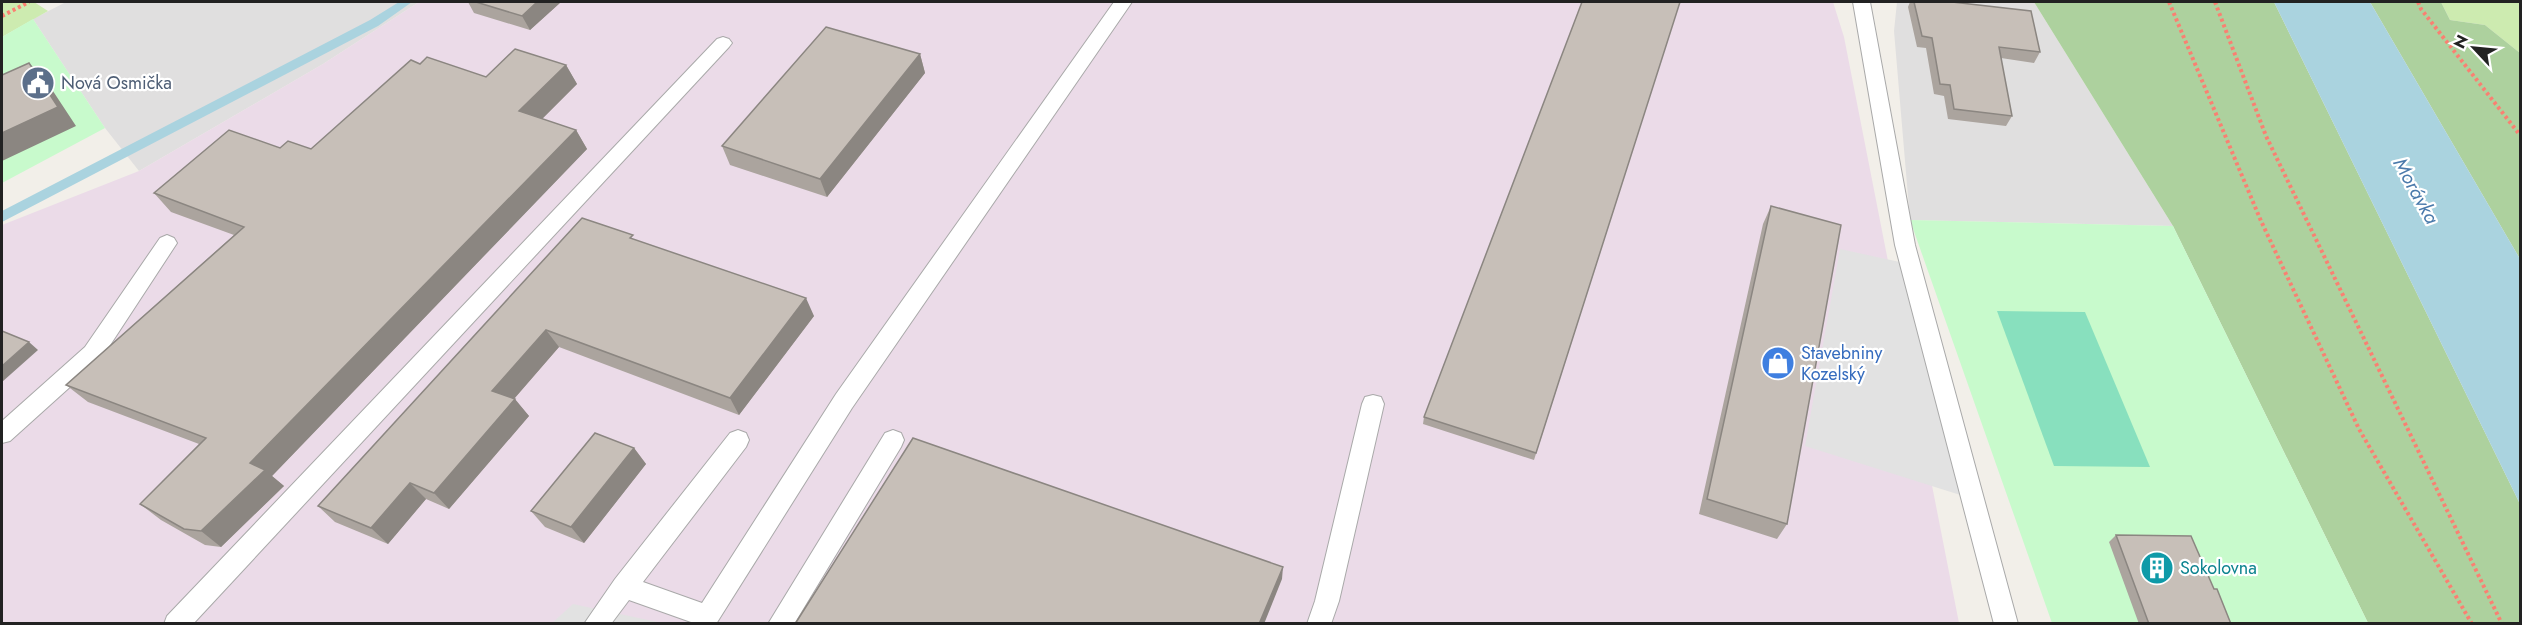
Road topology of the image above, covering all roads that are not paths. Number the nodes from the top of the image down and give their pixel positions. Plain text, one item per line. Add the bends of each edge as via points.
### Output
1 (1123, 2) edge
2 (1861, 2) edge
3 (723, 44) dead end
4 (167, 243) dead end
5 (1373, 404) dead end
6 (2, 434) edge
7 (738, 440) dead end
8 (893, 440) dead end
9 (624, 587) junction
10 (705, 620) edge
11 (176, 624) edge
12 (596, 624) edge
13 (780, 624) edge
14 (1318, 624) edge
15 (2006, 624) edge

1 - 10 lane via 844,401
2 - 15 lane via 1905,245
3 - 11 lane
4 - 6 lane via 93,353
5 - 14 lane via 1327,601
7 - 9 lane
8 - 13 lane
9 - 10 lane
9 - 12 lane

